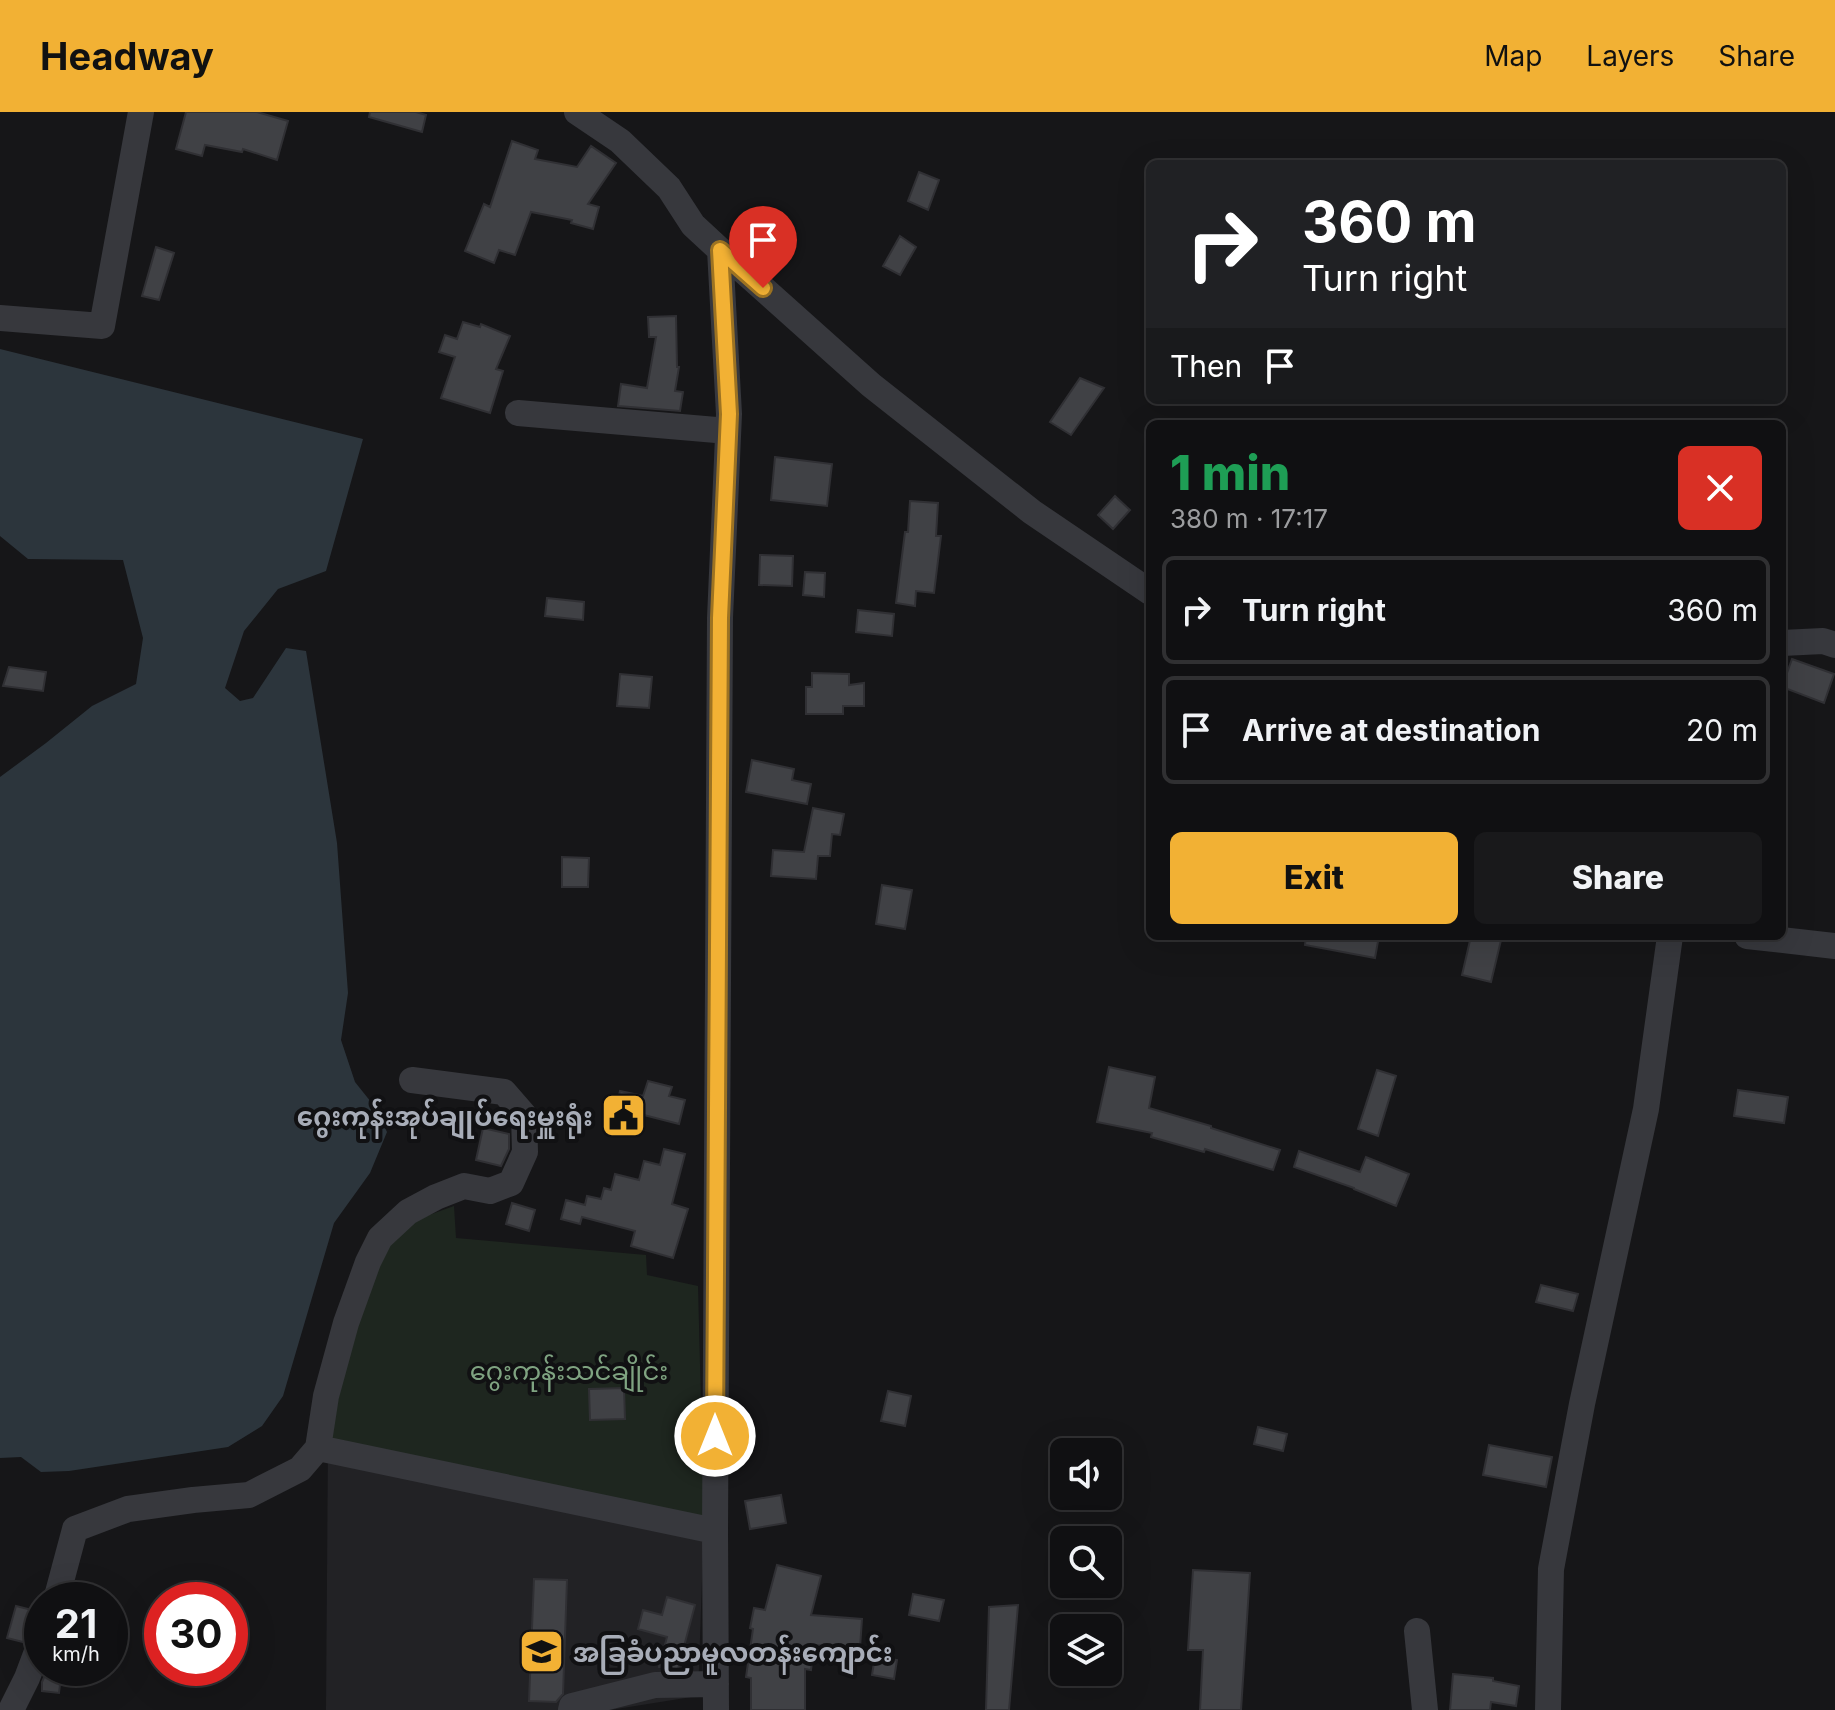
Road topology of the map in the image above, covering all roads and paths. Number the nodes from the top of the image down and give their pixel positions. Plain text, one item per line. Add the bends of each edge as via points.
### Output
1 (141, 112) edge
2 (577, 112) edge
3 (720, 250) junction
4 (0, 318) edge
5 (518, 413) dead end
6 (728, 431) junction
7 (1146, 589) edge
8 (1786, 643) edge
9 (1835, 645) edge
10 (1669, 940) edge
11 (1782, 940) edge
12 (1835, 946) edge
13 (412, 1080) dead end
14 (318, 1448) junction
15 (715, 1531) junction
16 (61, 1582) edge
17 (1417, 1631) dead end
18 (24, 1684) edge
19 (716, 1697) edge
20 (11, 1710) edge
21 (571, 1710) edge
22 (1425, 1710) edge
23 (1548, 1710) edge

1 - 4 street via 102,326
2 - 3 street via 620,141 669,188 693,225
3 - 6 street
3 - 7 street via 871,385 1032,512
5 - 6 street
6 - 15 street via 720,618
8 - 9 street
10 - 23 street via 1646,1109 1551,1569
11 - 12 street
13 - 14 street via 504,1092 524,1115 525,1152 511,1183 490,1191 464,1186 436,1197 408,1212 380,1238 346,1323
14 - 15 street
14 - 16 street via 300,1469 249,1495 128,1509 75,1529
15 - 19 street
17 - 22 street
18 - 20 street
19 - 21 street via 655,1685

